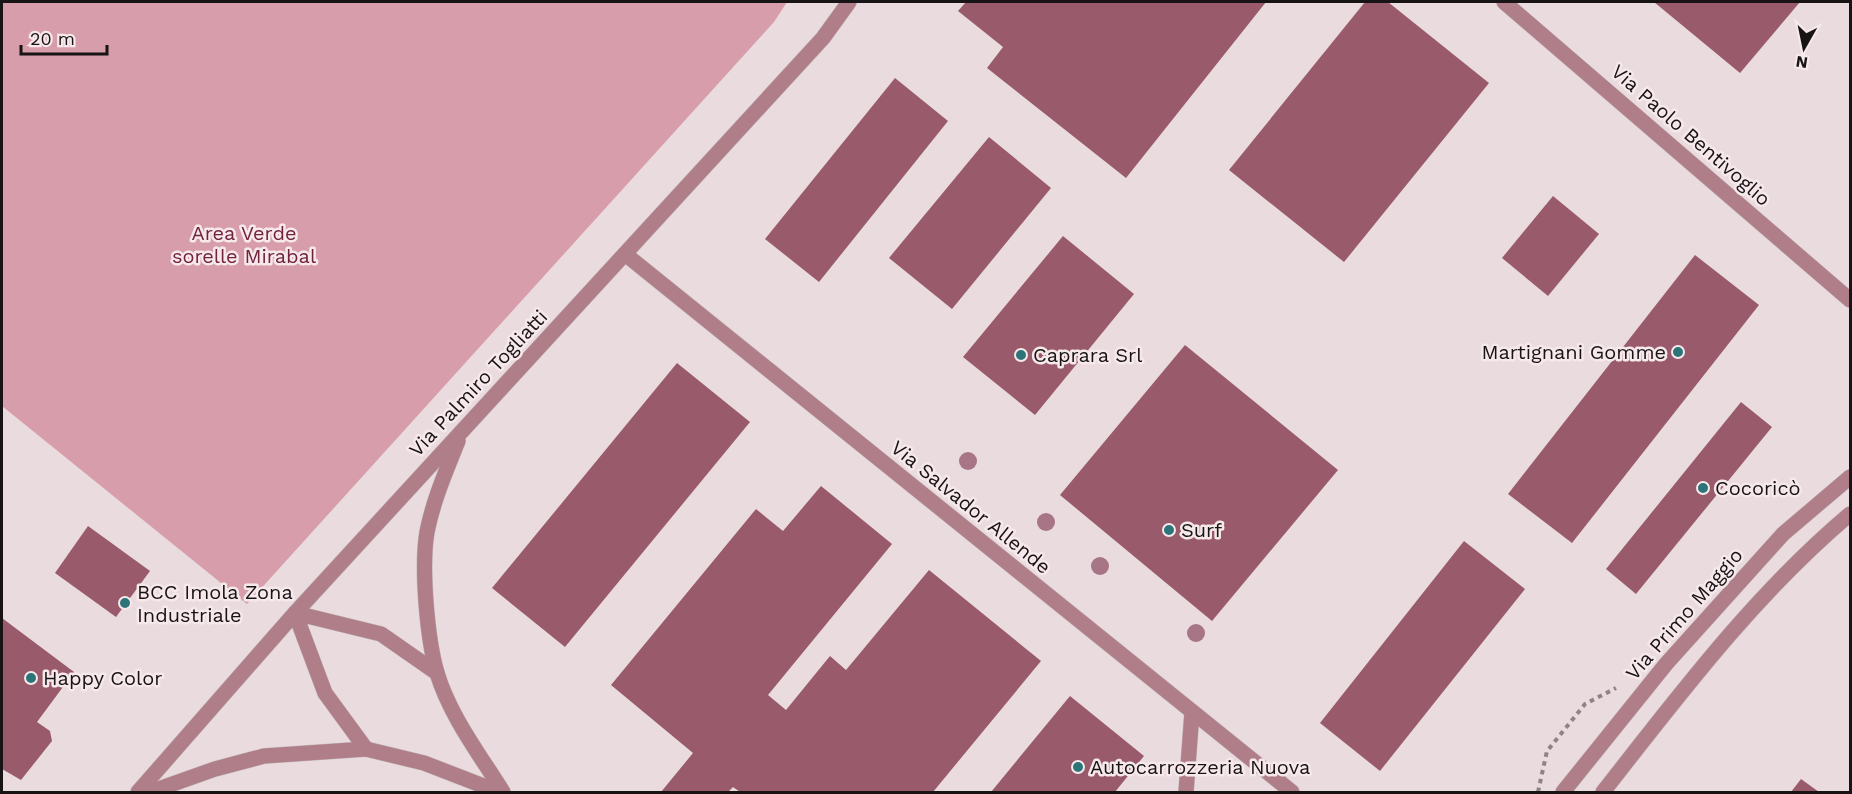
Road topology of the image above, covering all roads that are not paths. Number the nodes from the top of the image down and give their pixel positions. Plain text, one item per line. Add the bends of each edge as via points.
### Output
1 (849, 2) edge
2 (1504, 2) edge
3 (625, 254) junction
4 (1851, 300) edge
5 (461, 434) junction
6 (1851, 477) edge
7 (1851, 514) edge
8 (295, 613) junction
9 (437, 673) junction
10 (1192, 712) junction
11 (366, 749) junction
12 (138, 792) edge
13 (150, 792) edge
14 (501, 792) edge
15 (1186, 792) edge
16 (1292, 792) edge
17 (1563, 792) edge
18 (1603, 792) edge

1 - 3 street, Via Palmiro Togliatti via 823,38
2 - 4 street, Via Paolo Bentivoglio
3 - 5 street, Via Palmiro Togliatti
3 - 10 street, Via Salvador Allende
5 - 8 street, Via Palmiro Togliatti
5 - 9 street via 427,533 426,609
6 - 17 street, Via Primo Maggio via 1775,543 1666,664
7 - 18 street via 1791,567 1692,679
8 - 9 street via 381,634
8 - 11 street via 325,693
8 - 12 street, Via Palmiro Togliatti
9 - 14 street via 460,723
10 - 15 street
10 - 16 street, Via Salvador Allende
11 - 13 street via 264,756
11 - 14 street via 424,764

